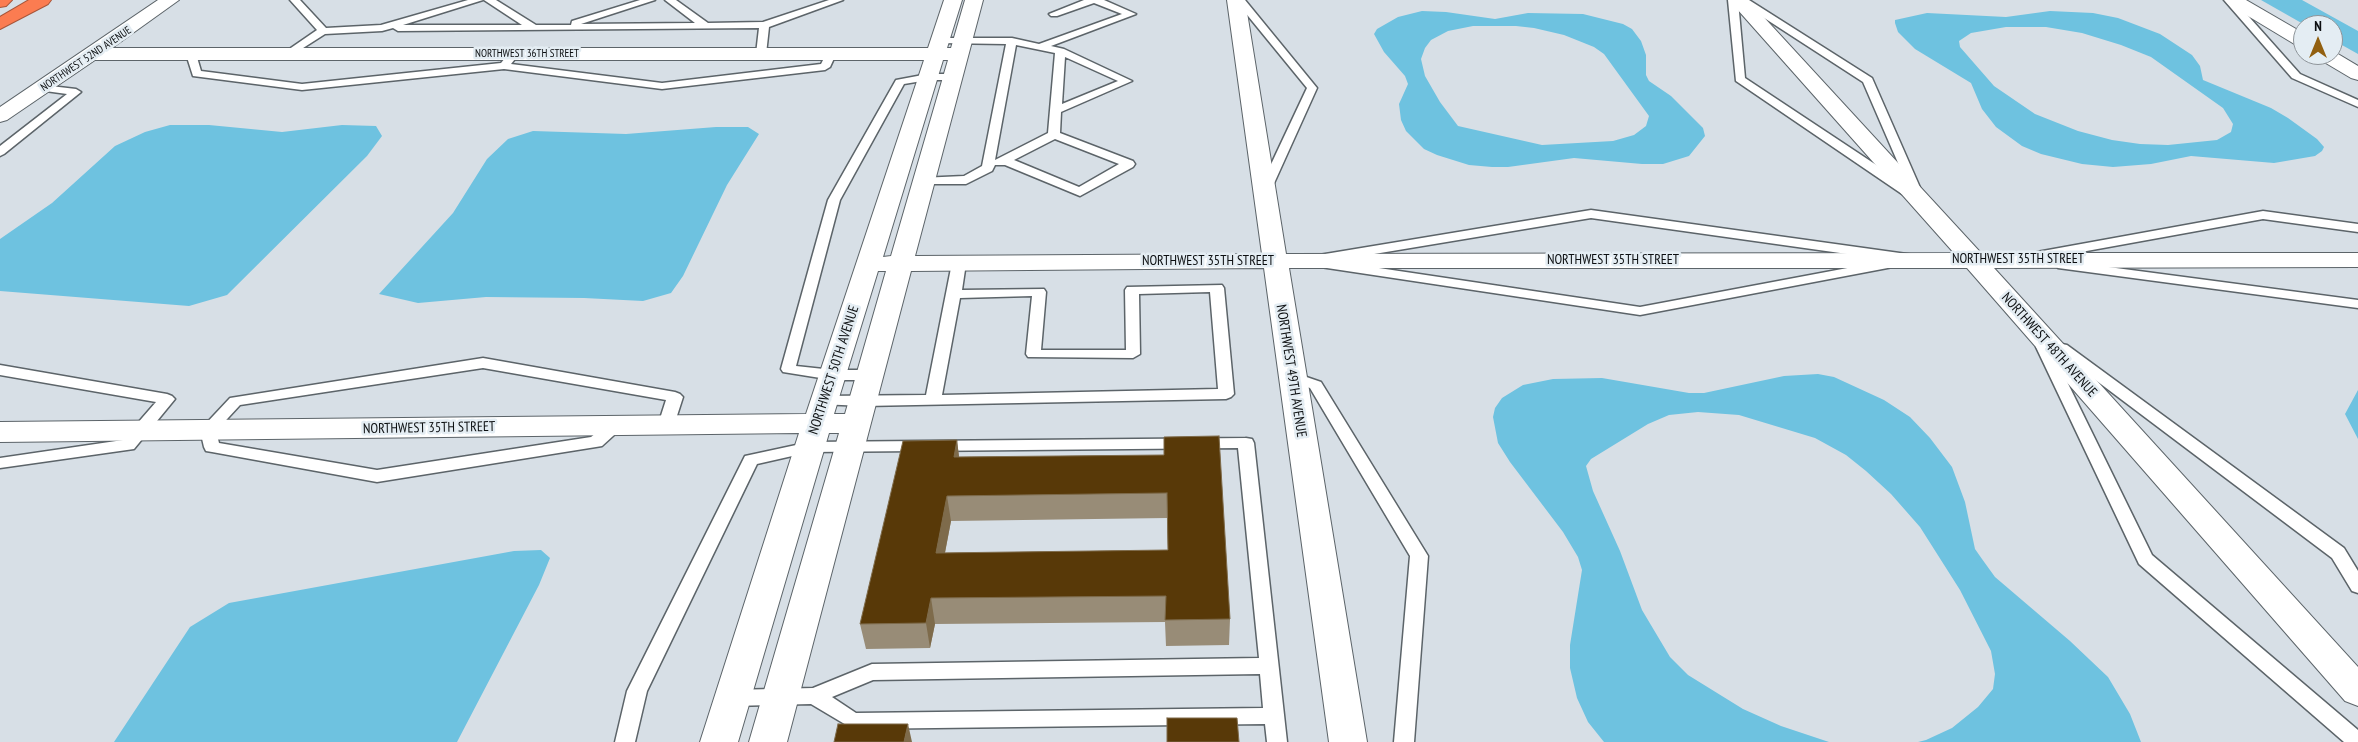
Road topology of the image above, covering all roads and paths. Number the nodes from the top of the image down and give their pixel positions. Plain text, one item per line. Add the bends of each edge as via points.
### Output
1 (4, 0) edge
2 (42, 0) edge
3 (170, 0) edge
4 (296, 0) edge
5 (478, 0) edge
6 (489, 0) edge
7 (650, 0) edge
8 (670, 0) edge
9 (838, 0) edge
10 (953, 0) edge
11 (974, 0) edge
12 (1094, 0) edge
13 (1236, 0) edge
14 (1240, 0) edge
15 (1733, 0) edge
16 (1738, 0) edge
17 (1742, 0) edge
18 (2229, 0) edge
19 (2234, 0) edge
20 (0, 2) edge
21 (1054, 14) dead end
22 (0, 24) edge
23 (706, 26) junction
24 (764, 26) junction
25 (382, 28) junction
26 (534, 28) junction
27 (556, 28) junction
28 (323, 31) junction
29 (2293, 35) edge
30 (1012, 41) junction
31 (1041, 47) junction
32 (1060, 51) junction
33 (94, 54) junction
34 (191, 54) junction
35 (289, 54) junction
36 (761, 54) junction
37 (831, 54) junction
38 (946, 57) junction
39 (509, 60) junction
40 (2343, 65) edge
41 (2358, 74) edge
42 (42, 88) junction
43 (2358, 104) edge
44 (1056, 110) junction
45 (0, 116) edge
46 (1054, 136) junction
47 (0, 152) edge
48 (1004, 160) junction
49 (988, 168) junction
50 (924, 181) junction
51 (1264, 192) junction
52 (1920, 201) junction
53 (2358, 228) edge
54 (1973, 259) junction
55 (1914, 260) junction
56 (2020, 260) junction
57 (2358, 260) edge
58 (1274, 261) junction
59 (1308, 261) junction
60 (960, 263) junction
61 (868, 264) junction
62 (901, 264) junction
63 (954, 294) junction
64 (2358, 304) edge
65 (2032, 326) junction
66 (0, 370) edge
67 (1292, 377) junction
68 (933, 399) junction
69 (861, 411) junction
70 (821, 412) junction
71 (666, 425) junction
72 (616, 426) junction
73 (208, 430) junction
74 (141, 431) junction
75 (0, 432) edge
76 (0, 463) edge
77 (2358, 586) edge
78 (1270, 666) junction
79 (2358, 691) edge
80 (814, 696) junction
81 (781, 697) junction
82 (732, 698) junction
83 (1275, 716) junction
84 (625, 742) edge
85 (718, 742) edge
86 (768, 742) edge
87 (1277, 742) edge
88 (1348, 742) edge
89 (1404, 742) edge
90 (2358, 742) edge

1 - 20 highway
2 - 22 highway
3 - 33 street, NORTHWEST 52ND AVENUE
4 - 28 lane
5 - 25 lane
6 - 26 lane
7 - 27 lane
8 - 23 lane
9 - 24 lane
10 - 38 street, NORTHWEST 50TH AVENUE
11 - 38 street, NORTHWEST 50TH AVENUE
12 - 21 lane
12 - 31 lane via 1131,14
13 - 51 street, NORTHWEST 49TH AVENUE
14 - 51 lane via 1312,88
15 - 52 lane via 1740,79
16 - 52 street, NORTHWEST 48TH AVENUE
17 - 52 lane via 1868,80
18 - 43 lane via 2296,76
19 - 29 street
23 - 24 lane
23 - 27 lane
24 - 36 lane
25 - 26 lane
25 - 28 lane
26 - 27 lane
28 - 35 lane
30 - 31 lane
30 - 38 lane
30 - 49 lane
31 - 32 lane
32 - 44 lane
32 - 44 lane via 1127,81
33 - 34 street, NORTHWEST 36TH STREET
33 - 42 street, NORTHWEST 52ND AVENUE
34 - 35 street, NORTHWEST 36TH STREET
34 - 39 lane via 198,74 302,87
35 - 39 street, NORTHWEST 36TH STREET
36 - 37 street, NORTHWEST 36TH STREET
36 - 39 street, NORTHWEST 36TH STREET
37 - 38 street, NORTHWEST 36TH STREET
37 - 39 lane via 825,67 662,86
38 - 50 street, NORTHWEST 50TH AVENUE
38 - 61 street, NORTHWEST 50TH AVENUE
38 - 70 lane via 900,82 834,200 788,370
40 - 41 street
42 - 45 street, NORTHWEST 52ND AVENUE
42 - 47 lane via 76,92
44 - 46 lane
46 - 48 lane
46 - 48 lane via 1129,164 1080,192
48 - 49 lane
49 - 50 lane via 966,180
50 - 62 street, NORTHWEST 50TH AVENUE
51 - 58 street, NORTHWEST 49TH AVENUE
52 - 54 street, NORTHWEST 48TH AVENUE
53 - 56 lane via 2263,215
54 - 55 street, NORTHWEST 35TH STREET
54 - 56 street, NORTHWEST 35TH STREET
54 - 65 street, NORTHWEST 48TH AVENUE
55 - 59 street, NORTHWEST 35TH STREET
55 - 59 lane via 1591,214
55 - 59 lane via 1640,311
56 - 57 street, NORTHWEST 35TH STREET
56 - 64 lane
58 - 59 street, NORTHWEST 35TH STREET
58 - 60 street, NORTHWEST 35TH STREET
58 - 67 street, NORTHWEST 49TH AVENUE
60 - 62 street, NORTHWEST 35TH STREET
60 - 63 lane
61 - 62 street, NORTHWEST 35TH STREET
61 - 70 street, NORTHWEST 50TH AVENUE
62 - 69 street, NORTHWEST 50TH AVENUE
63 - 68 lane
63 - 68 lane via 1039,292 1033,354 1133,354 1132,290 1216,288 1226,394
65 - 77 lane via 2338,552
65 - 79 street, NORTHWEST 48TH AVENUE
65 - 90 lane via 2145,559
66 - 74 lane via 167,400
67 - 88 street, NORTHWEST 49TH AVENUE
67 - 89 lane via 1316,385 1419,556
68 - 69 lane
69 - 70 street, NORTHWEST 35TH STREET
69 - 70 lane
69 - 78 lane via 1246,444
69 - 81 street, NORTHWEST 50TH AVENUE
70 - 71 street, NORTHWEST 35TH STREET
70 - 82 street, NORTHWEST 50TH AVENUE
70 - 84 lane via 751,460 637,691
71 - 72 street, NORTHWEST 35TH STREET
71 - 73 lane via 675,397 483,363 235,401
72 - 73 street, NORTHWEST 35TH STREET
72 - 73 lane via 596,442 377,476 212,447
73 - 74 street, NORTHWEST 35TH STREET
74 - 75 street, NORTHWEST 35TH STREET
74 - 76 lane via 128,445
78 - 80 lane via 872,672
78 - 83 lane
80 - 81 lane
80 - 83 lane via 853,721
81 - 82 lane
81 - 86 street, NORTHWEST 50TH AVENUE
82 - 85 street, NORTHWEST 50TH AVENUE
83 - 87 lane

